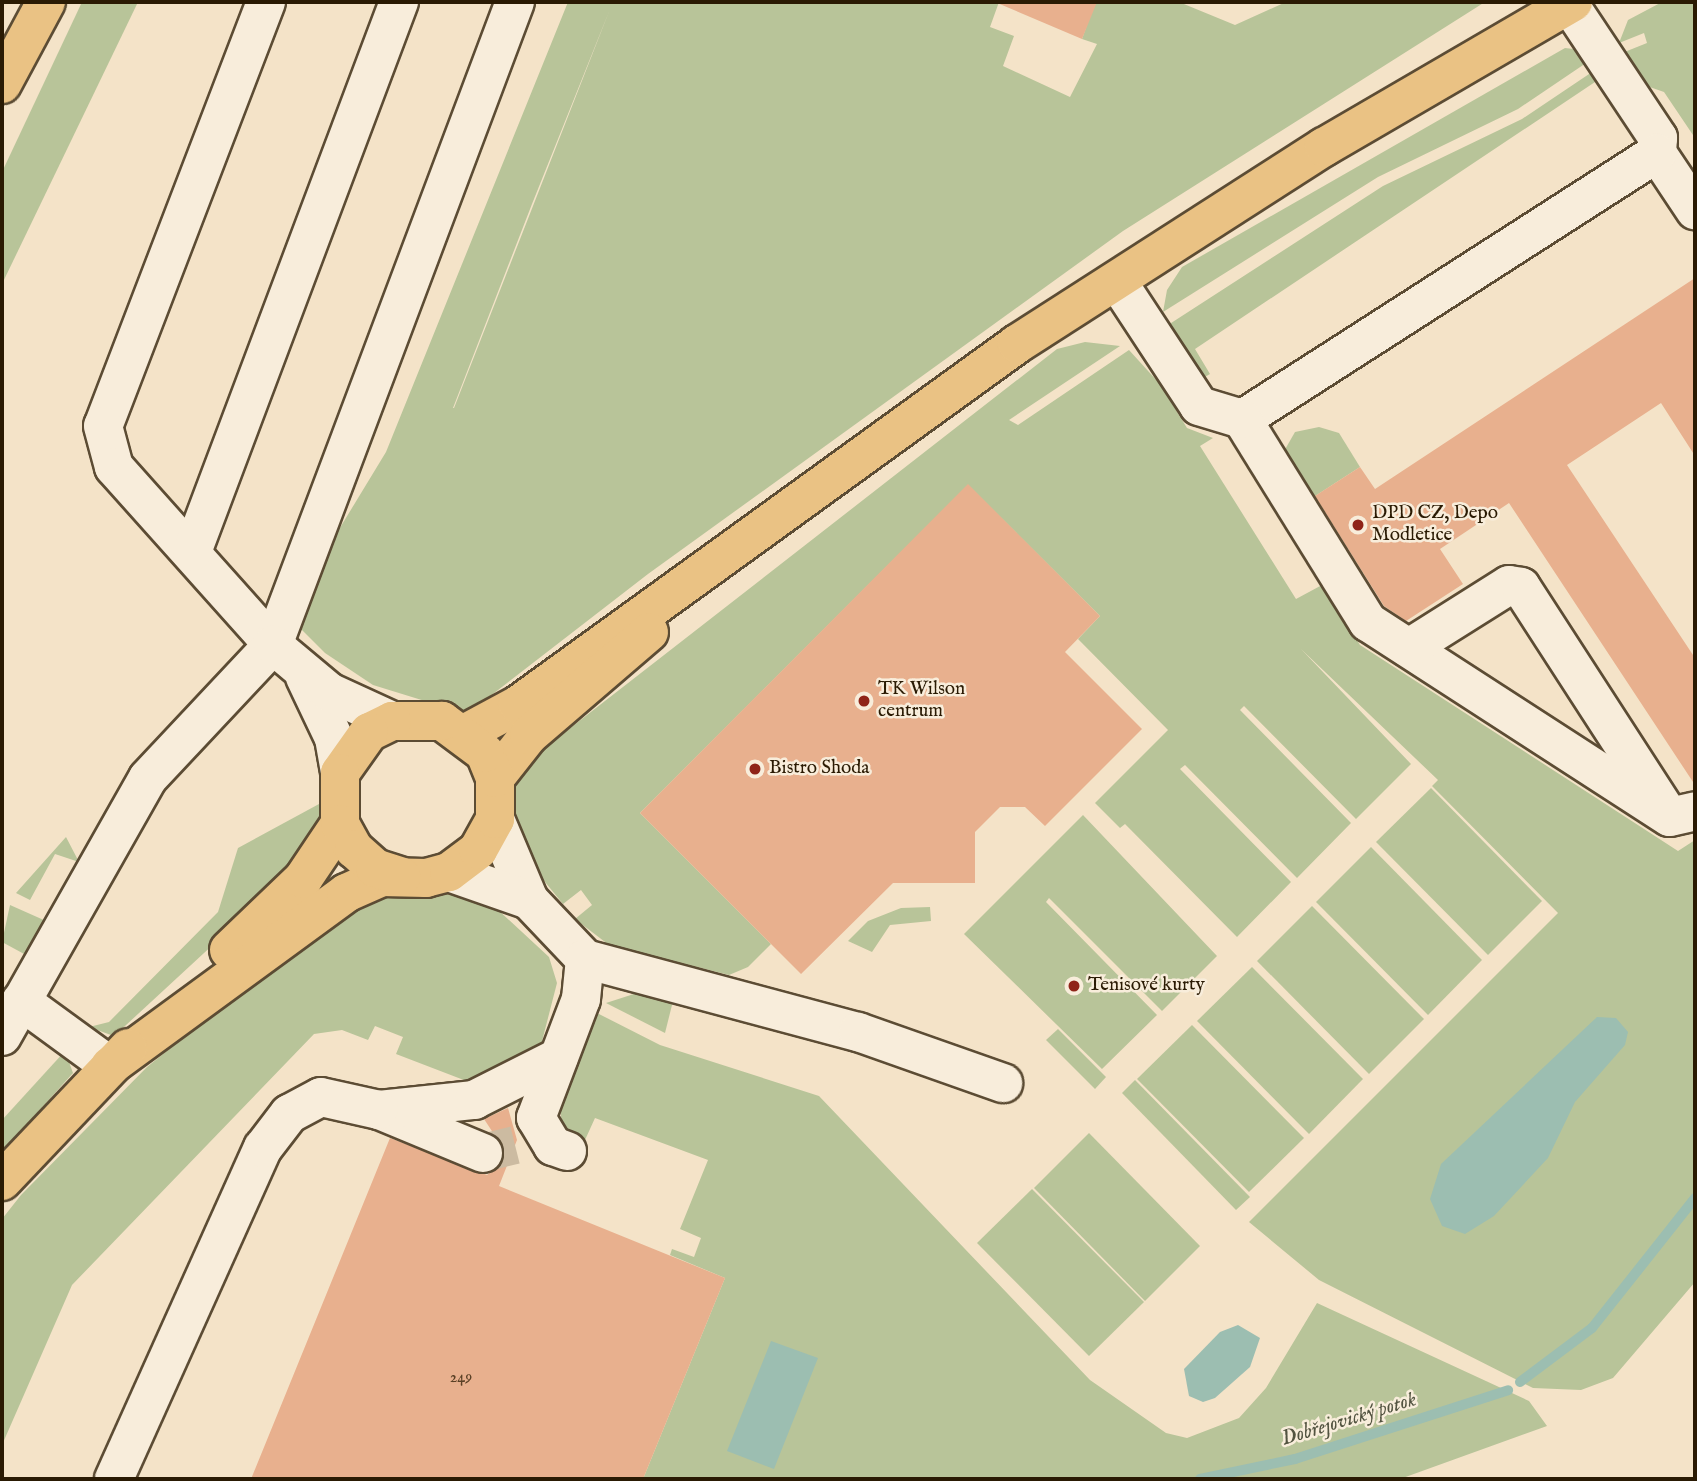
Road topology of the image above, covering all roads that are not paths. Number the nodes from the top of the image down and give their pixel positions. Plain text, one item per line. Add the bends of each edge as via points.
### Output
1 (17, 2) edge
2 (46, 2) edge
3 (266, 2) edge
4 (399, 2) edge
5 (515, 2) edge
6 (1571, 3) edge
7 (2, 37) edge
8 (2, 84) edge
9 (1657, 153) junction
10 (1695, 210) edge
11 (1117, 281) junction
12 (1242, 419) junction
13 (754, 536) junction
14 (192, 552) junction
15 (273, 645) junction
16 (1409, 648) junction
17 (304, 675) junction
18 (392, 720) junction
19 (466, 733) junction
20 (340, 773) junction
21 (495, 778) junction
22 (1683, 814) edge
23 (495, 819) junction
24 (340, 824) junction
25 (449, 872) junction
26 (402, 877) junction
27 (529, 900) junction
28 (584, 959) junction
29 (11, 1009) edge
30 (2, 1036) edge
31 (559, 1057) junction
32 (110, 1066) junction
33 (1003, 1083) dead end
34 (379, 1110) junction
35 (512, 1139) junction
36 (567, 1151) dead end
37 (2, 1181) edge
38 (114, 1479) edge

1 - 7 main road
2 - 8 main road
3 - 14 lane via 103,426 114,467
4 - 14 lane
5 - 15 lane
6 - 9 lane via 1658,138
6 - 11 main road via 1324,147
9 - 10 lane
9 - 12 lane
11 - 12 lane via 1199,406
11 - 13 main road via 937,399
12 - 16 lane via 1368,622
13 - 19 main road via 607,636 519,705
13 - 21 main road via 529,735
14 - 15 lane
15 - 17 lane
15 - 29 lane via 148,778
16 - 22 lane
16 - 22 lane via 1509,585 1521,587
17 - 18 lane via 347,704
17 - 20 lane via 334,738
18 - 19 main road via 442,721
18 - 20 main road via 351,750
19 - 21 main road
20 - 24 main road
21 - 23 main road
23 - 25 main road via 478,850
23 - 27 lane
24 - 26 main road via 368,861
24 - 32 main road via 303,879
25 - 26 main road
25 - 27 lane
26 - 32 main road via 368,882 324,906
27 - 28 lane
28 - 31 lane via 580,999
28 - 33 lane via 858,1032
29 - 30 lane
29 - 32 lane
31 - 34 lane via 474,1100
31 - 35 lane
32 - 37 main road
34 - 35 lane
34 - 38 lane via 321,1097 289,1114 263,1148
35 - 36 lane

